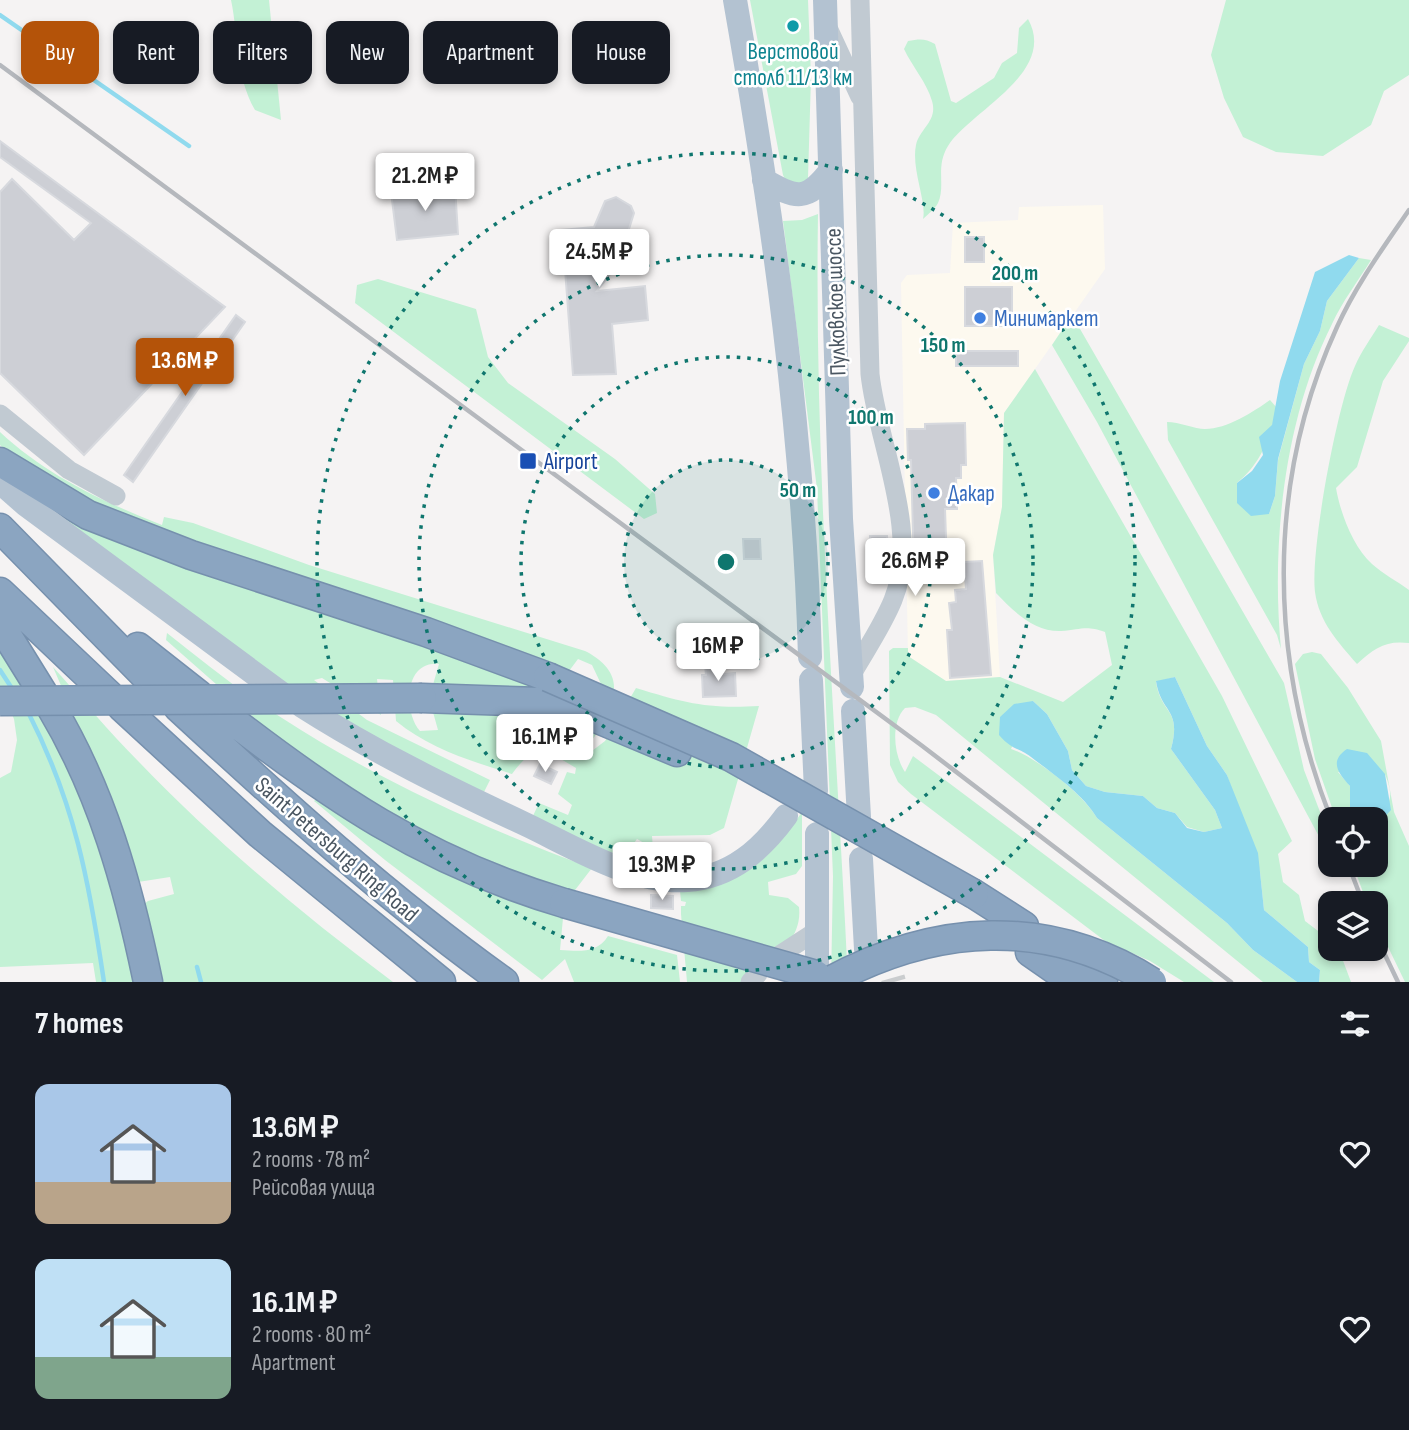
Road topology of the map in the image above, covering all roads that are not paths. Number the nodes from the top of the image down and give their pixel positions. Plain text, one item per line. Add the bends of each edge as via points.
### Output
1 (736, 0) edge
2 (825, 0) edge
3 (860, 0) edge
4 (826, 25) junction
5 (864, 105) junction
6 (831, 170) junction
7 (764, 180) junction
8 (0, 414) edge
9 (0, 462) edge
10 (0, 482) edge
11 (116, 496) dead end
12 (0, 528) edge
13 (0, 592) edge
14 (0, 624) edge
15 (852, 691) junction
16 (0, 701) edge
17 (189, 701) junction
18 (813, 785) dead end
19 (786, 816) dead end
20 (859, 817) dead end
21 (817, 834) dead end
22 (861, 863) dead end
23 (975, 909) junction
24 (818, 930) junction
25 (874, 946) tunnel mouth
26 (778, 956) dead end
27 (1073, 970) edge
28 (820, 974) edge
29 (431, 975) edge
30 (148, 982) edge
31 (504, 982) edge
32 (1103, 982) edge
33 (1152, 982) edge

1 - 7 main road
2 - 4 main road, Пулковское шоссе
3 - 5 street
4 - 5 street
4 - 6 main road, Пулковское шоссе
5 - 15 street via 870,374 875,414 894,476 900,559 893,600
6 - 7 main road via 819,186 799,196
6 - 15 main road, Пулковское шоссе via 841,519
7 - 18 main road via 797,441
8 - 11 street via 49,456
9 - 23 highway, bridge via 101,520 548,677 731,757
10 - 19 main road via 292,700 352,738 593,856 656,878 687,880 720,873 754,854
12 - 17 highway
13 - 29 highway, Saint Petersburg Ring Road via 260,834
14 - 30 highway via 80,758 101,808 122,871
15 - 20 main road, Пулковское шоссе
16 - 23 highway, bridge via 422,698 540,702 579,711 677,752
17 - 28 highway, bridge via 372,821 473,872 564,903
17 - 31 highway, Saint Petersburg Ring Road via 278,800 445,939
21 - 24 main road
22 - 25 main road
23 - 27 highway
24 - 26 street
24 - 28 main road
27 - 32 highway
28 - 33 highway, bridge via 909,947 977,936 1043,937 1103,957

